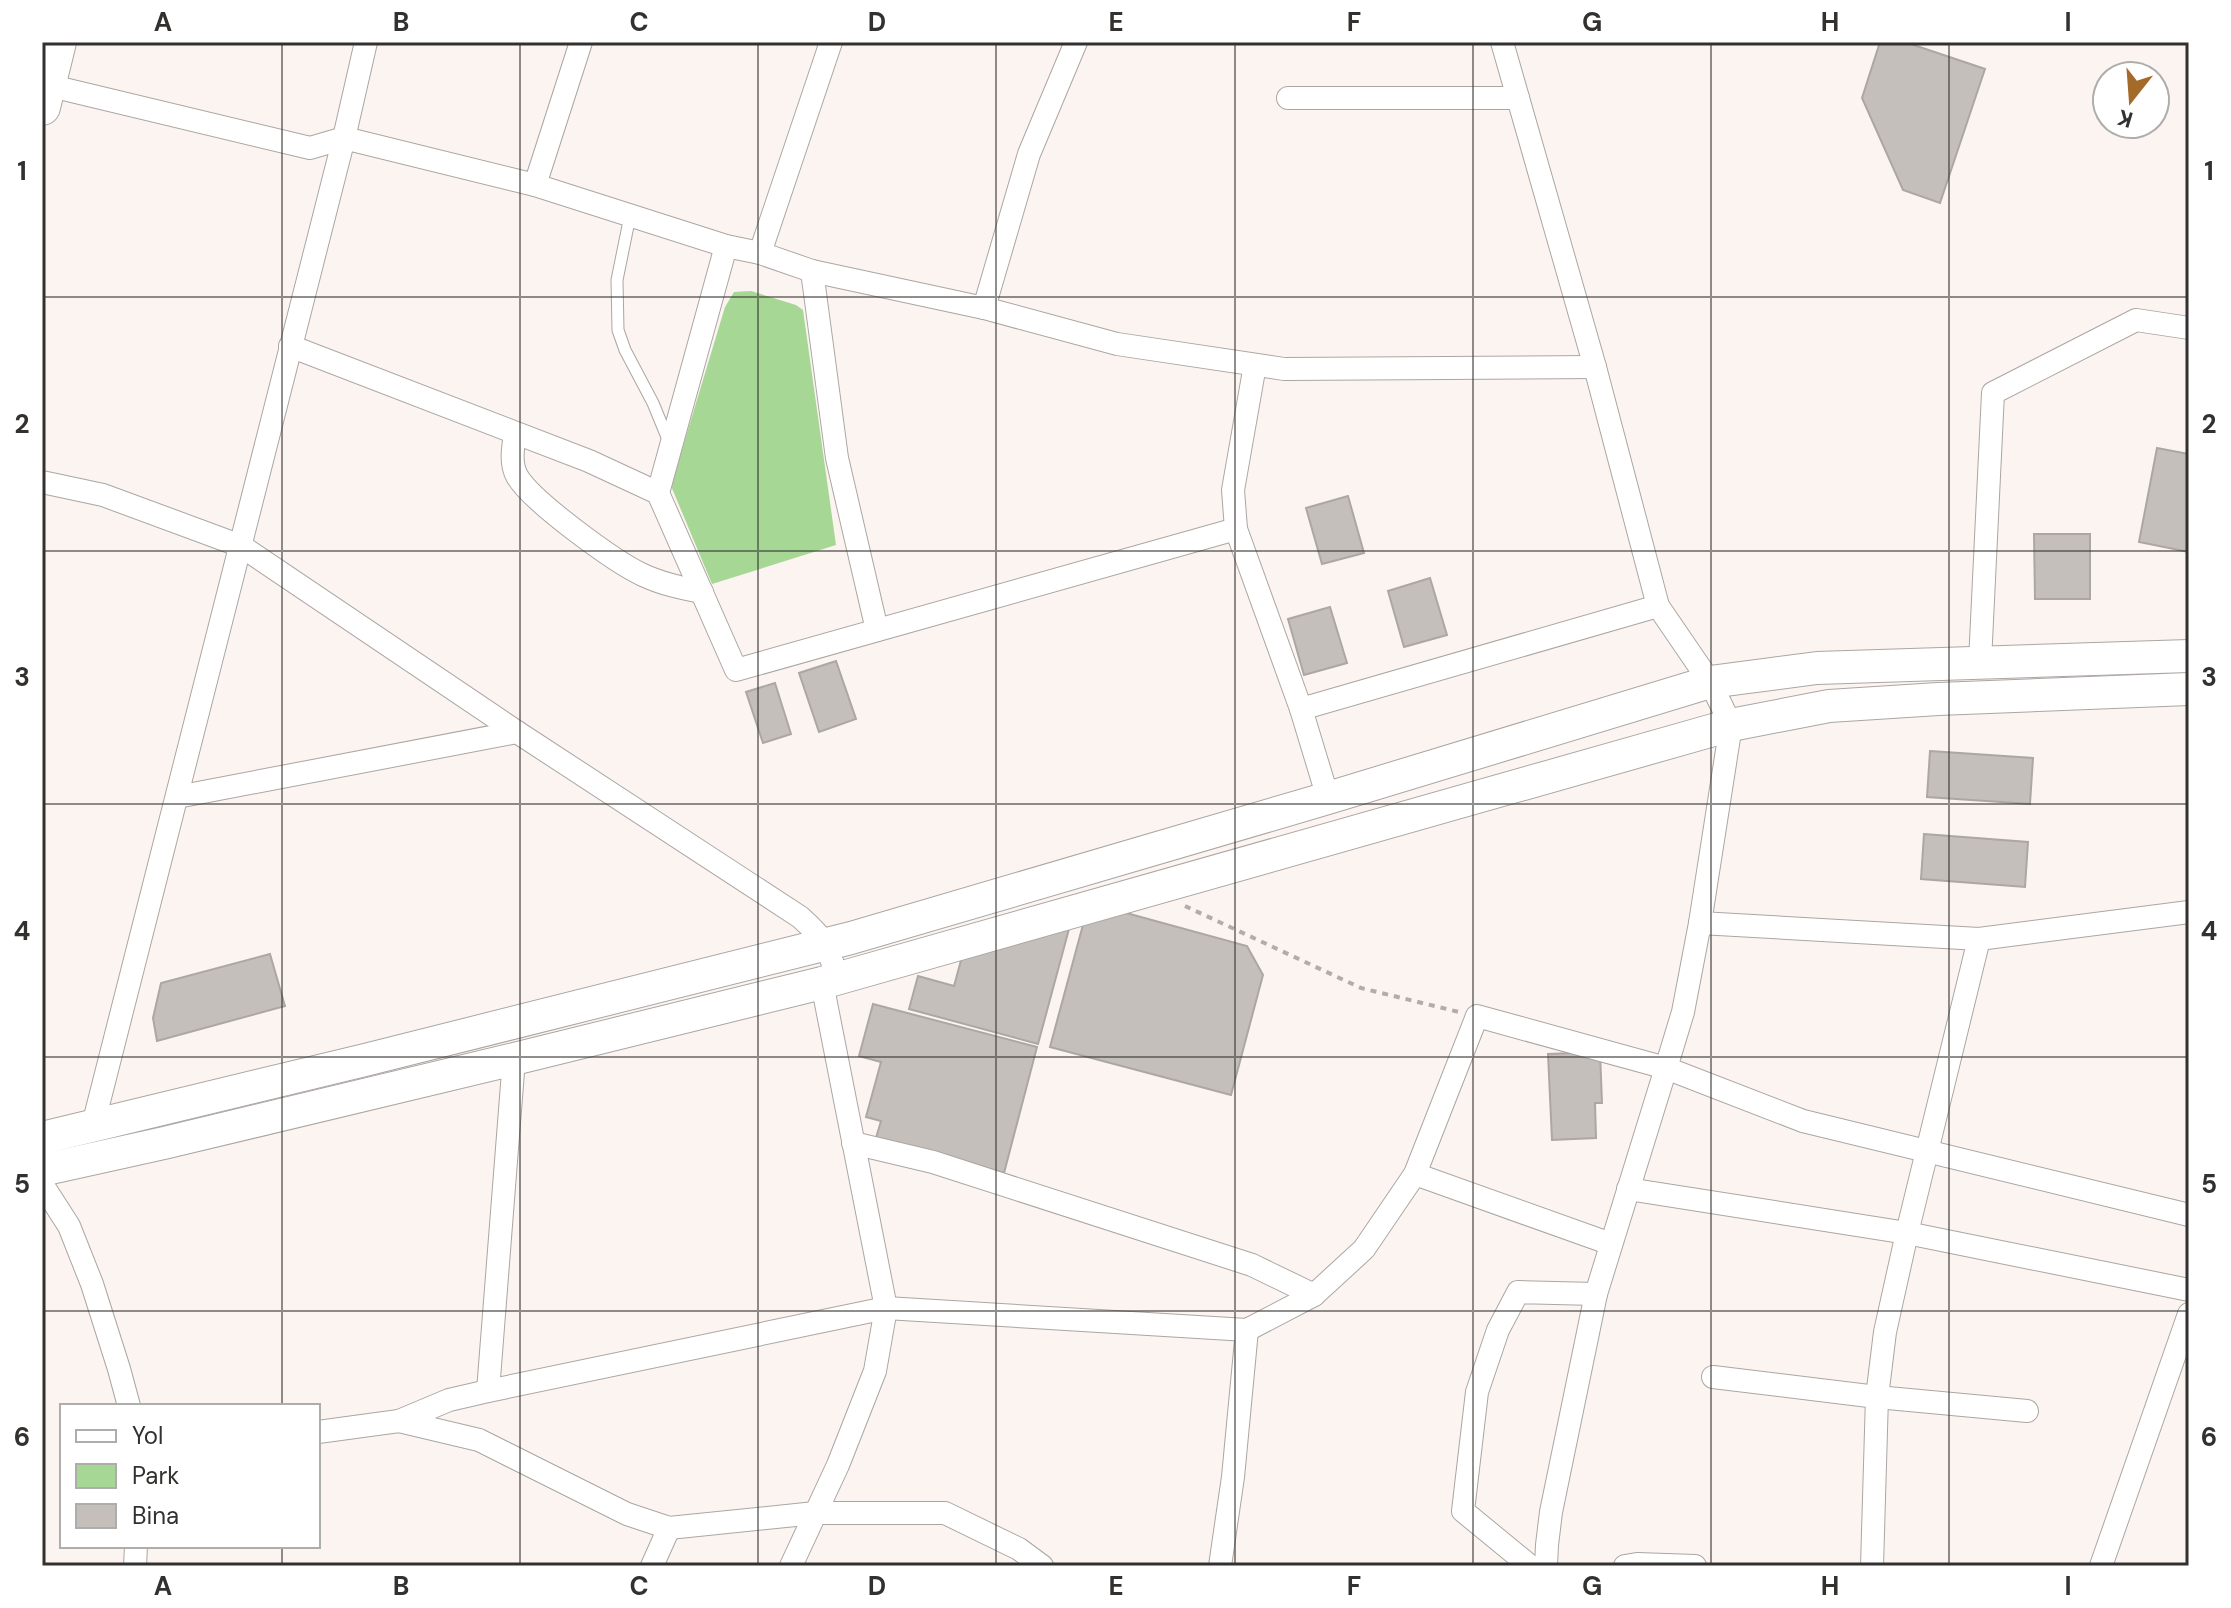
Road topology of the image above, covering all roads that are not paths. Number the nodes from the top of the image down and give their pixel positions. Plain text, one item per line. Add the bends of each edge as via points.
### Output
1 (58, 42) edge
2 (366, 42) edge
3 (581, 42) edge
4 (831, 42) edge
5 (1076, 42) edge
6 (1502, 42) edge
7 (45, 96) edge
8 (1288, 98) dead end
9 (1518, 98) junction
10 (344, 138) junction
11 (535, 185) junction
12 (630, 216) junction
13 (726, 246) junction
14 (760, 253) junction
15 (812, 271) junction
16 (984, 308) junction
17 (2189, 328) edge
18 (290, 346) junction
19 (1255, 365) junction
20 (1595, 367) junction
21 (515, 434) junction
22 (670, 446) junction
23 (42, 482) edge
24 (658, 493) junction
25 (1236, 529) junction
26 (241, 546) junction
27 (702, 592) junction
28 (1658, 606) junction
29 (877, 630) junction
30 (2189, 656) edge
31 (1980, 662) junction
32 (1710, 682) junction
33 (2189, 689) edge
34 (1301, 709) junction
35 (1731, 725) junction
36 (517, 732) junction
37 (177, 797) junction
38 (1328, 798) junction
39 (2189, 912) edge
40 (1700, 923) junction
41 (1979, 939) junction
42 (827, 945) junction
43 (830, 981) junction
44 (514, 1059) junction
45 (1666, 1068) junction
46 (93, 1125) junction
47 (42, 1138) edge
48 (853, 1143) junction
49 (1926, 1152) junction
50 (42, 1170) edge
51 (1415, 1174) junction
52 (42, 1184) edge
53 (1628, 1189) junction
54 (2189, 1215) edge
55 (1907, 1233) junction
56 (1611, 1244) junction
57 (2189, 1290) edge
58 (1596, 1294) junction
59 (1314, 1295) junction
60 (886, 1308) junction
61 (2189, 1314) edge
62 (1247, 1330) junction
63 (1713, 1377) dead end
64 (488, 1391) junction
65 (1877, 1397) junction
66 (128, 1404) edge
67 (2027, 1411) dead end
68 (399, 1421) junction
69 (320, 1432) edge
70 (815, 1513) junction
71 (669, 1528) junction
72 (652, 1566) edge
73 (791, 1566) edge
74 (1042, 1566) edge
75 (1220, 1566) edge
76 (1530, 1566) edge
77 (1546, 1566) edge
78 (1625, 1566) edge
79 (1695, 1566) edge
80 (1872, 1566) edge
81 (2101, 1566) edge

1 - 7 main road
2 - 10 street
3 - 11 street
4 - 14 street
5 - 16 street via 1029,154
6 - 9 street
7 - 10 street via 310,148
8 - 9 street
9 - 20 street
10 - 11 street
10 - 18 street
11 - 12 street
12 - 13 street
12 - 22 lane via 617,280 618,330
13 - 14 street
13 - 22 street
14 - 15 street
15 - 16 street
15 - 29 street via 837,458
16 - 19 street via 1117,344
17 - 31 street via 2136,320 1993,393
18 - 21 street
18 - 26 street
19 - 20 street
19 - 25 street via 1233,490
20 - 28 street
21 - 24 street
21 - 27 street via 516,475 533,496 640,574
22 - 24 street
23 - 26 street via 103,495
24 - 27 street
25 - 29 street
25 - 34 street
26 - 36 street
26 - 37 street
27 - 29 street via 736,670
28 - 32 street
28 - 34 street
30 - 31 main road
31 - 32 main road via 1817,668
32 - 35 street
32 - 38 main road
33 - 35 main road via 1829,706
34 - 38 street
35 - 40 street
35 - 43 main road
36 - 37 street
36 - 42 street via 800,917
37 - 46 street
38 - 42 main road
39 - 41 street
40 - 41 street
40 - 45 street
41 - 49 street
42 - 43 street
42 - 46 main road
43 - 44 main road
43 - 48 street
44 - 50 main road
44 - 64 street
45 - 49 street via 1803,1121
45 - 51 street via 1477,1016
45 - 53 street
46 - 47 main road
48 - 59 street via 933,1162 1252,1265
48 - 60 street
49 - 54 street
49 - 55 street
51 - 56 street
51 - 59 street via 1364,1249
52 - 66 street via 75,1241
53 - 55 street
53 - 56 street
55 - 57 street
55 - 65 street
56 - 58 street
58 - 76 street via 1518,1292 1498,1330 1477,1392 1463,1511
58 - 77 street via 1551,1512
59 - 62 street
60 - 62 street
60 - 64 street
60 - 70 street via 875,1371
61 - 81 street
62 - 75 street
63 - 65 street
64 - 68 street
65 - 67 street
65 - 80 street
68 - 69 street
68 - 71 street via 479,1440 627,1514
70 - 71 street
70 - 73 street
70 - 74 street via 945,1513
71 - 72 street
78 - 79 street

